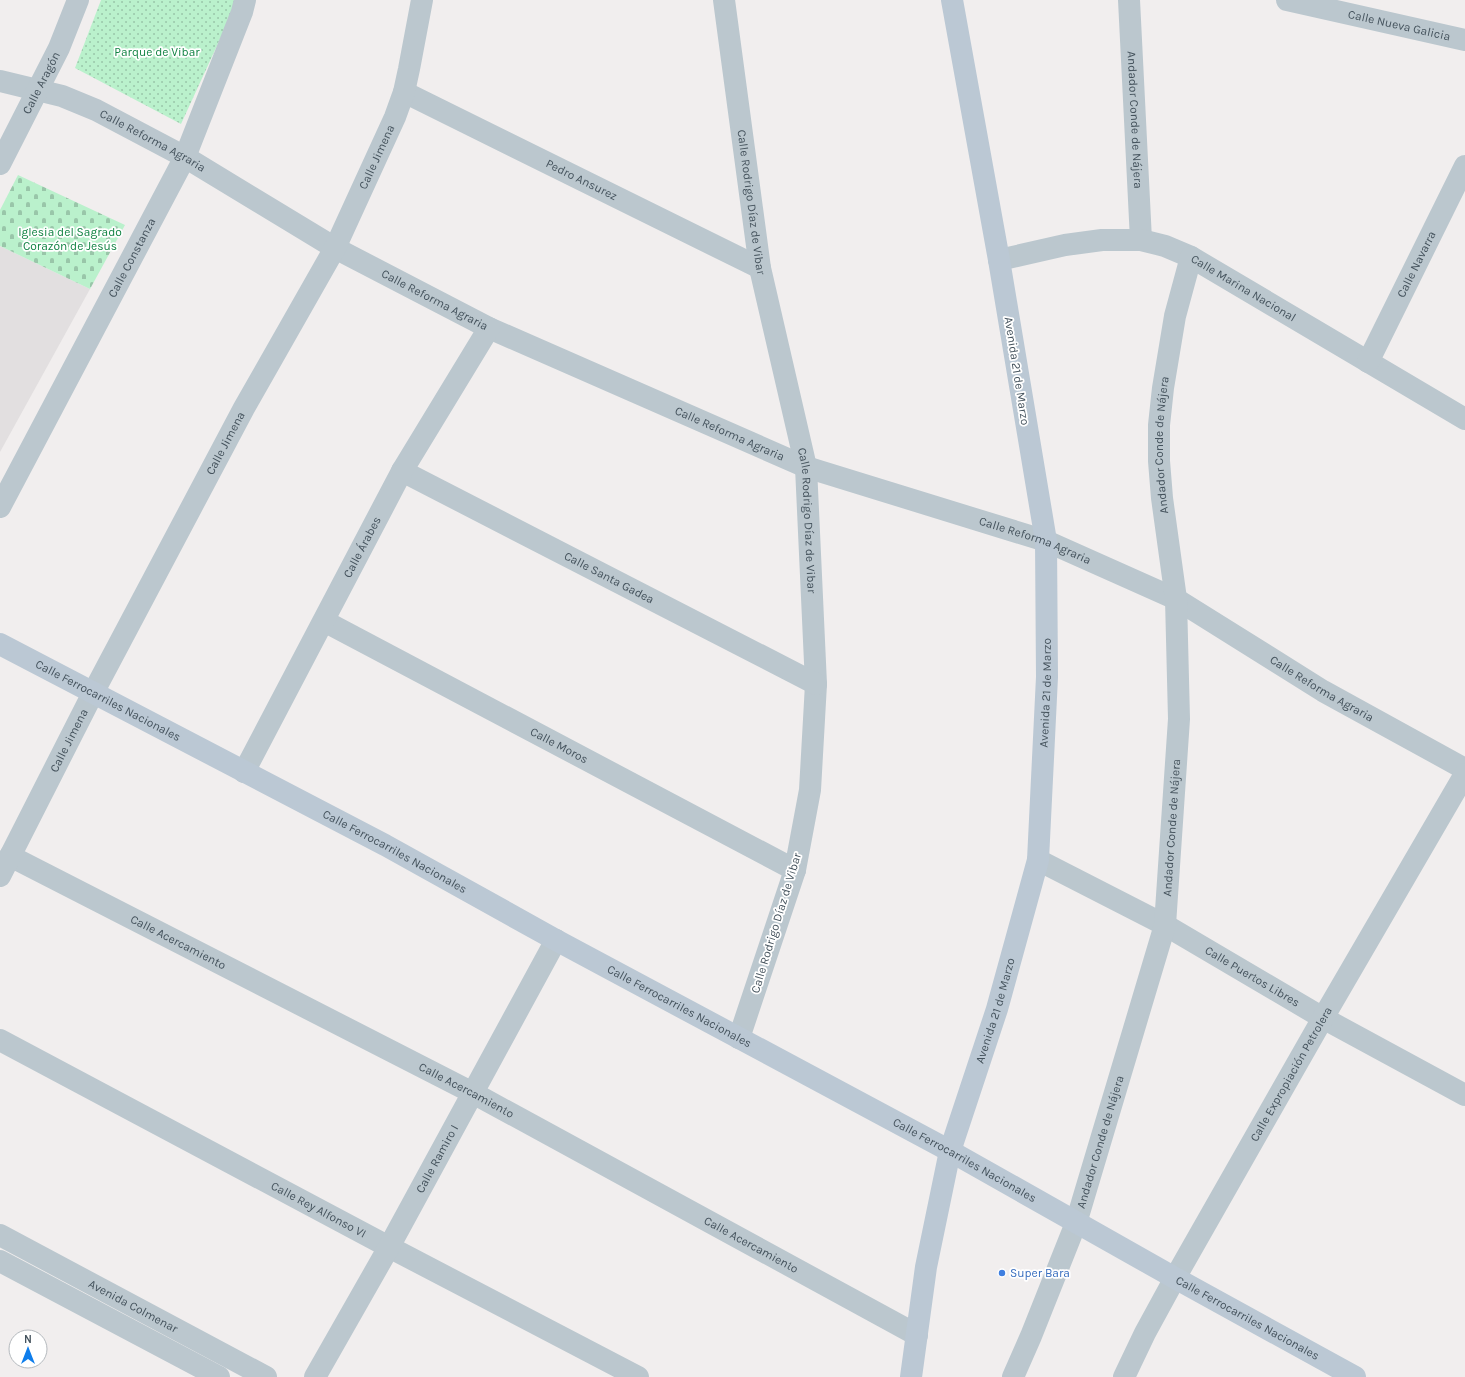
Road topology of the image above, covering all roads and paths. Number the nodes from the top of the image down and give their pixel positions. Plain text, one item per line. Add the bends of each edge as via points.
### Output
1 (78, 0) edge
2 (245, 0) edge
3 (422, 0) edge
4 (724, 0) edge
5 (952, 0) edge
6 (1129, 0) edge
7 (1287, 0) edge
8 (1465, 40) edge
9 (0, 81) edge
10 (38, 90) junction
11 (404, 92) junction
12 (185, 158) junction
13 (0, 164) edge
14 (1465, 166) edge
15 (1141, 240) junction
16 (335, 248) junction
17 (1191, 257) junction
18 (999, 260) junction
19 (760, 268) junction
20 (489, 328) junction
21 (1368, 362) junction
22 (1465, 419) edge
23 (806, 467) junction
24 (402, 471) junction
25 (0, 507) edge
26 (1046, 541) junction
27 (1176, 599) junction
28 (324, 621) junction
29 (0, 644) edge
30 (816, 684) junction
31 (93, 693) junction
32 (1465, 769) edge
33 (244, 772) junction
34 (1465, 774) edge
35 (10, 856) junction
36 (1038, 860) junction
37 (795, 870) junction
38 (0, 876) edge
39 (1165, 925) junction
40 (556, 940) junction
41 (1323, 1018) junction
42 (739, 1038) junction
43 (0, 1040) edge
44 (473, 1093) junction
45 (1465, 1095) edge
46 (950, 1152) junction
47 (1076, 1223) junction
48 (0, 1235) edge
49 (389, 1247) junction
50 (0, 1261) edge
51 (1175, 1278) junction
52 (917, 1335) junction
53 (219, 1377) edge
54 (266, 1377) edge
55 (315, 1377) edge
56 (638, 1377) edge
57 (911, 1377) edge
58 (1013, 1377) edge
59 (1124, 1377) edge
60 (1355, 1377) edge

1 - 10 street, Calle Aragón
2 - 12 street, Calle Constanza
3 - 11 street, Calle Jimena
4 - 19 street, Calle Rodrigo Díaz de Vibar
5 - 18 street, Avenida 21 de Marzo
6 - 15 street, Andador Conde de Nájera
7 - 8 street, Calle Nueva Galicia
9 - 10 street, Calle Reforma Agraria
10 - 12 street, Calle Reforma Agraria via 62,96 96,110
10 - 13 street, Calle Aragón
11 - 16 street, Calle Jimena via 395,118
11 - 19 street, Pedro Ansurez
12 - 16 street, Calle Reforma Agraria
12 - 25 street, Calle Constanza
14 - 21 street, Calle Navarra
15 - 17 street, Calle Marina Nacional via 1165,246
15 - 18 street, Calle Marina Nacional via 1102,240 1065,245
16 - 20 street, Calle Reforma Agraria
16 - 31 street, Calle Jimena via 244,408
17 - 21 street, Calle Marina Nacional
17 - 27 street, Andador Conde de Nájera via 1175,316 1159,426 1162,498
18 - 26 street, Avenida 21 de Marzo
19 - 23 street, Calle Rodrigo Díaz de Vibar
20 - 23 street, Calle Reforma Agraria
20 - 24 street, Calle Árabes
21 - 22 street, Calle Marina Nacional
23 - 26 street, Calle Reforma Agraria
23 - 30 street, Calle Rodrigo Díaz de Vibar
24 - 28 street, Calle Árabes
24 - 30 street, Calle Santa Gadea
26 - 27 street, Calle Reforma Agraria
26 - 36 street, Avenida 21 de Marzo via 1047,677
27 - 32 street, Calle Reforma Agraria via 1323,691
27 - 39 street, Andador Conde de Nájera via 1179,718
28 - 33 street, Calle Árabes
28 - 37 street, Calle Moros
29 - 31 street, Calle Ferrocarriles Nacionales
30 - 37 street, Calle Rodrigo Díaz de Vibar via 810,790
31 - 33 street, Calle Ferrocarriles Nacionales
31 - 35 street, Calle Jimena
33 - 40 street, Calle Ferrocarriles Nacionales via 385,845
34 - 41 street, Calle Expropiación Petrolera
35 - 38 street, Calle Jimena
35 - 44 street, Calle Acercamiento
36 - 39 street, Calle Puertos Libres
36 - 46 street, Avenida 21 de Marzo via 997,1009
37 - 42 street, Calle Rodrigo Díaz de Vibar
39 - 41 street, Calle Puertos Libres
39 - 47 street, Andador Conde de Nájera
40 - 42 street, Calle Ferrocarriles Nacionales
40 - 44 street, Calle Ramiro I
41 - 45 street, Calle Puertos Libres
41 - 51 street, Calle Expropiación Petrolera
42 - 46 street, Calle Ferrocarriles Nacionales
43 - 49 street, Calle Rey Alfonso VI
44 - 49 street, Calle Ramiro I
44 - 52 street, Calle Acercamiento
46 - 47 street, Calle Ferrocarriles Nacionales
46 - 52 street, Avenida 21 de Marzo via 926,1267
47 - 51 street, Calle Ferrocarriles Nacionales
47 - 58 street, Andador Conde de Nájera
48 - 54 street, Avenida Colmenar
49 - 55 street, Calle Ramiro I
49 - 56 street, Calle Rey Alfonso VI
50 - 53 street, Avenida Colmenar
51 - 59 street, Calle Expropiación Petrolera
51 - 60 street, Calle Ferrocarriles Nacionales
52 - 57 street, Avenida 21 de Marzo

